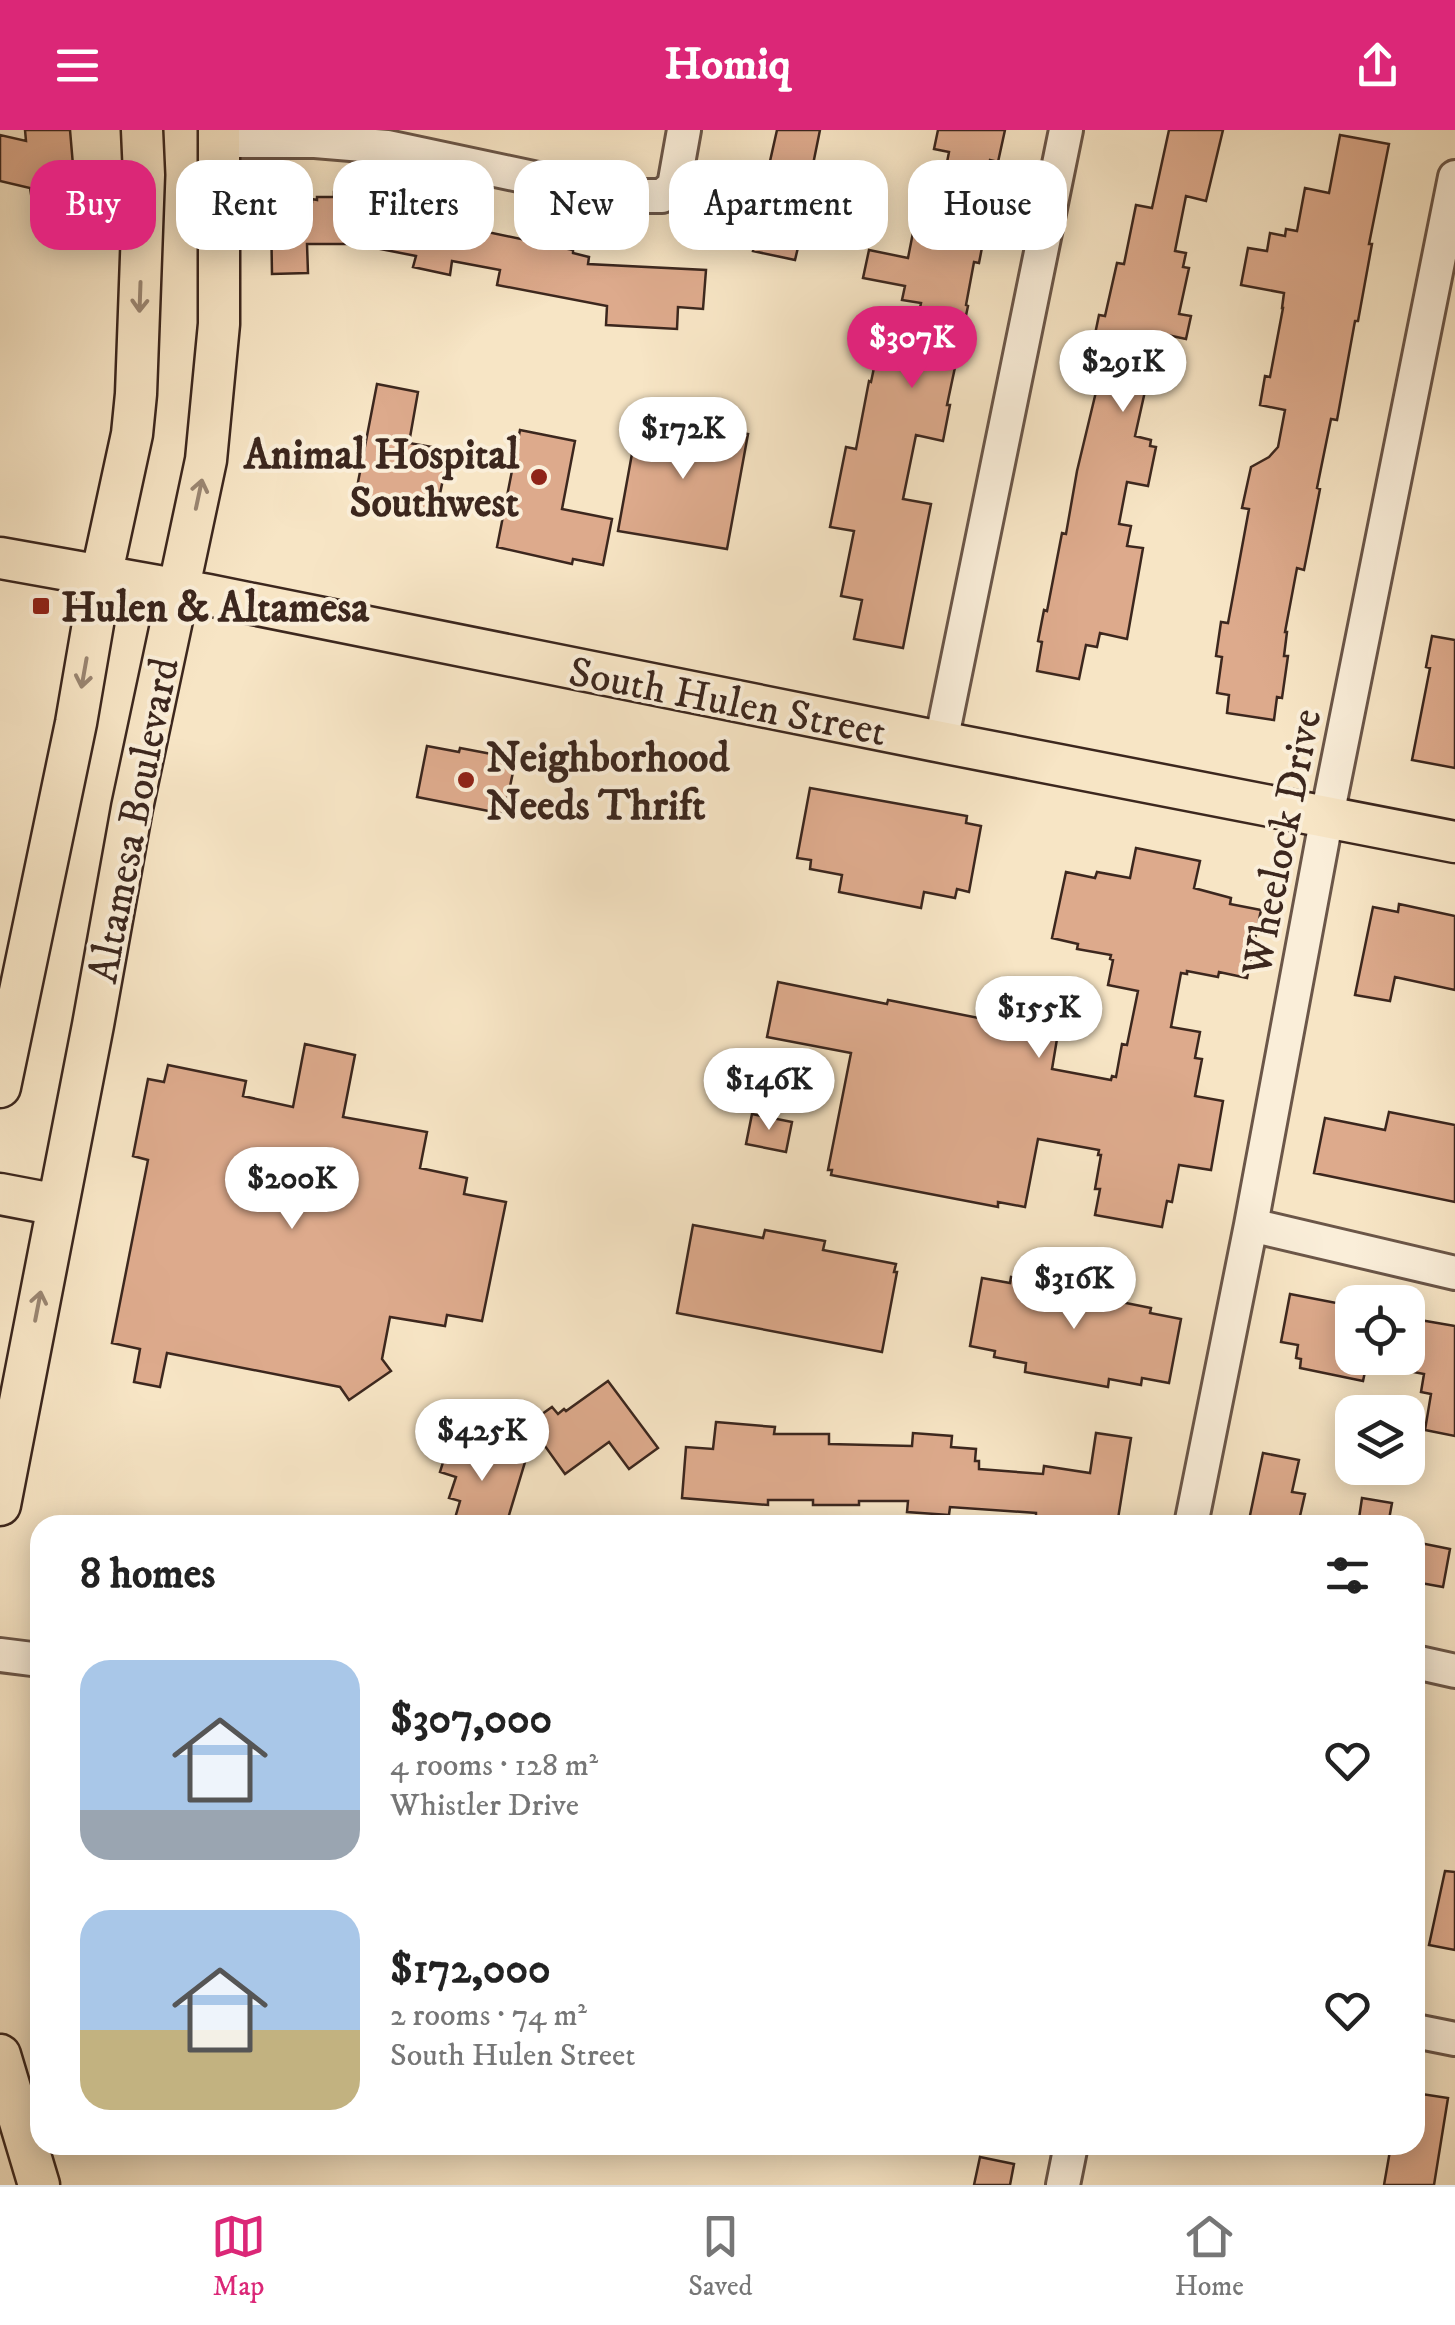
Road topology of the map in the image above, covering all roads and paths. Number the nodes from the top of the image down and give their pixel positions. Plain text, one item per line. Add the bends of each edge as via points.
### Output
1 (142, 130) edge
2 (684, 130) edge
3 (1066, 130) edge
4 (220, 136) edge
5 (1455, 176) edge
6 (0, 558) edge
7 (101, 577) junction
8 (178, 590) junction
9 (941, 742) junction
10 (1327, 816) junction
11 (1455, 842) edge
12 (0, 1087) edge
13 (0, 1194) edge
14 (58, 1205) junction
15 (1251, 1225) junction
16 (1455, 1273) edge
17 (0, 1505) edge
18 (1193, 1515) edge
19 (0, 1655) edge
20 (30, 1659) edge
21 (1425, 1664) edge
22 (1455, 1671) edge
23 (1425, 2033) edge
24 (1455, 2040) edge
25 (0, 2055) edge
26 (30, 2123) edge
27 (35, 2155) edge
28 (1069, 2155) edge
29 (39, 2185) edge
30 (1063, 2185) edge

1 -> 7 main road, Altamesa Boulevard via 136,394
2 - 4 street via 674,186 662,196 618,196 388,147
3 - 9 street
8 -> 4 main road, Altamesa Boulevard via 206,460 219,324
5 - 10 street, Wheelock Drive
6 - 7 main road, South Hulen Street
7 - 8 main road, South Hulen Street
7 -> 12 main road, Altamesa Boulevard
8 - 9 main road, South Hulen Street
8 - 14 main road, Altamesa Boulevard
9 - 10 main road, South Hulen Street
10 - 11 main road, South Hulen Street
10 - 15 street, Wheelock Drive
13 - 14 main road
17 -> 14 main road, Altamesa Boulevard
15 - 16 street
15 - 18 street, Wheelock Drive
19 - 20 street
21 - 22 street
23 - 24 street
25 - 26 main road
27 - 29 main road
28 - 30 street

